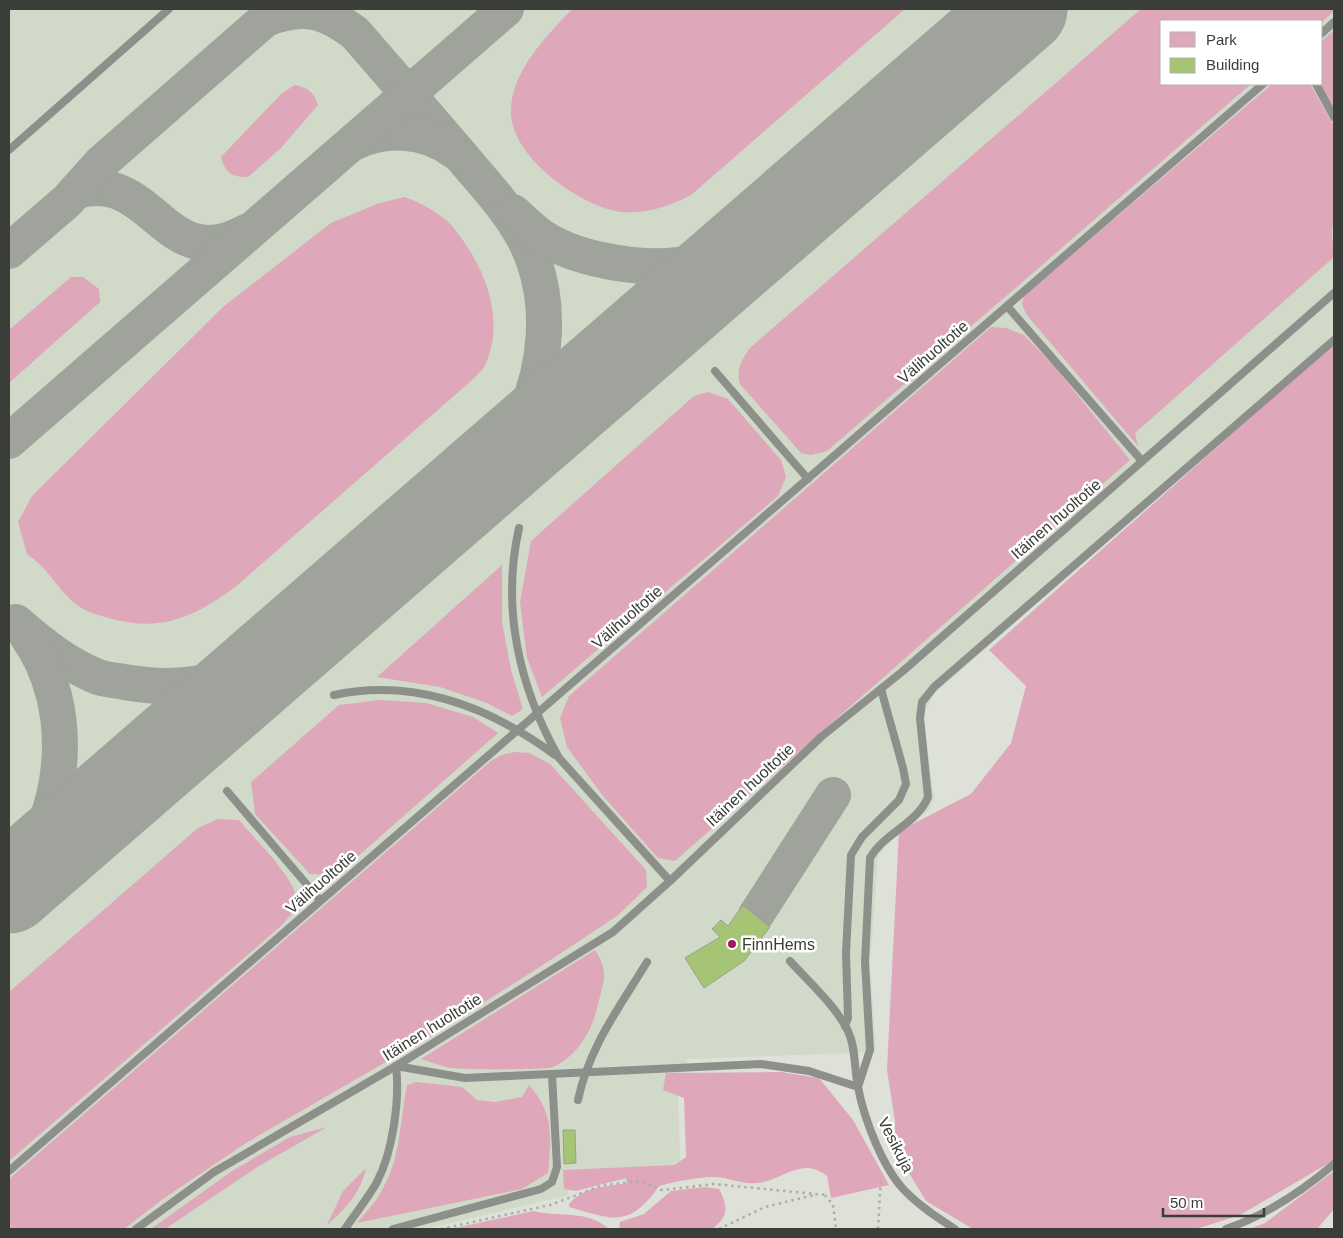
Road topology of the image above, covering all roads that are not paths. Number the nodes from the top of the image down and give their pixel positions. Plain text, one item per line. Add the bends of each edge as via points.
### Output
1 (170, 9) edge
2 (160, 12) edge
3 (1334, 22) edge
4 (1323, 32) edge
5 (1262, 85) edge
6 (1317, 85) edge
7 (1334, 117) edge
8 (9, 150) edge
9 (1334, 293) edge
10 (1007, 306) junction
11 (1334, 340) edge
12 (715, 371) dead end
13 (1142, 461) junction
14 (808, 479) junction
15 (519, 528) dead end
16 (881, 689) junction
17 (334, 695) dead end
18 (537, 713) junction
19 (518, 730) junction
20 (559, 758) junction
21 (227, 791) dead end
22 (670, 881) junction
23 (320, 900) junction
24 (790, 961) dead end
25 (647, 962) dead end
26 (845, 1026) junction
27 (396, 1066) junction
28 (584, 1073) junction
29 (552, 1075) junction
30 (858, 1087) junction
31 (578, 1100) dead end
32 (1334, 1164) edge
33 (9, 1171) edge
34 (136, 1229) edge
35 (345, 1229) edge
36 (393, 1229) edge
37 (955, 1229) edge
38 (1226, 1229) edge

1 - 2 lane
2 - 8 lane
3 - 4 lane
5 - 10 lane, Välihuoltotie
6 - 7 lane
9 - 13 lane, Itäinen huoltotie
10 - 13 lane
10 - 14 lane, Välihuoltotie
11 - 30 lane via 934,687 922,702 920,718 928,798 923,809 876,848 870,858 865,962 870,1050
12 - 14 lane
13 - 16 lane, Itäinen huoltotie
14 - 18 lane, Välihuoltotie
15 - 18 lane via 513,553 515,636 526,686
16 - 22 lane, Itäinen huoltotie via 821,737
16 - 26 lane via 906,784 899,800 862,837 851,856 846,953 848,1018
17 - 19 lane via 377,689 430,695 468,705
18 - 19 lane, Välihuoltotie
18 - 20 lane
19 - 20 lane
19 - 23 lane, Välihuoltotie
20 - 22 lane
21 - 23 lane
22 - 27 lane, Itäinen huoltotie via 613,932
23 - 33 lane, Välihuoltotie
24 - 26 lane
25 - 28 lane via 599,1041
26 - 30 lane, Vesikuja via 853,1049
27 - 29 lane via 466,1078
27 - 34 lane, Itäinen huoltotie via 214,1172
27 - 35 lane via 398,1084 390,1148 377,1181
28 - 29 lane
28 - 30 lane via 761,1064 809,1071
28 - 31 lane
29 - 36 lane via 557,1167 552,1182 541,1189
30 - 37 lane, Vesikuja via 876,1144 891,1172 905,1191 924,1208
32 - 38 lane via 1285,1202 1259,1217

